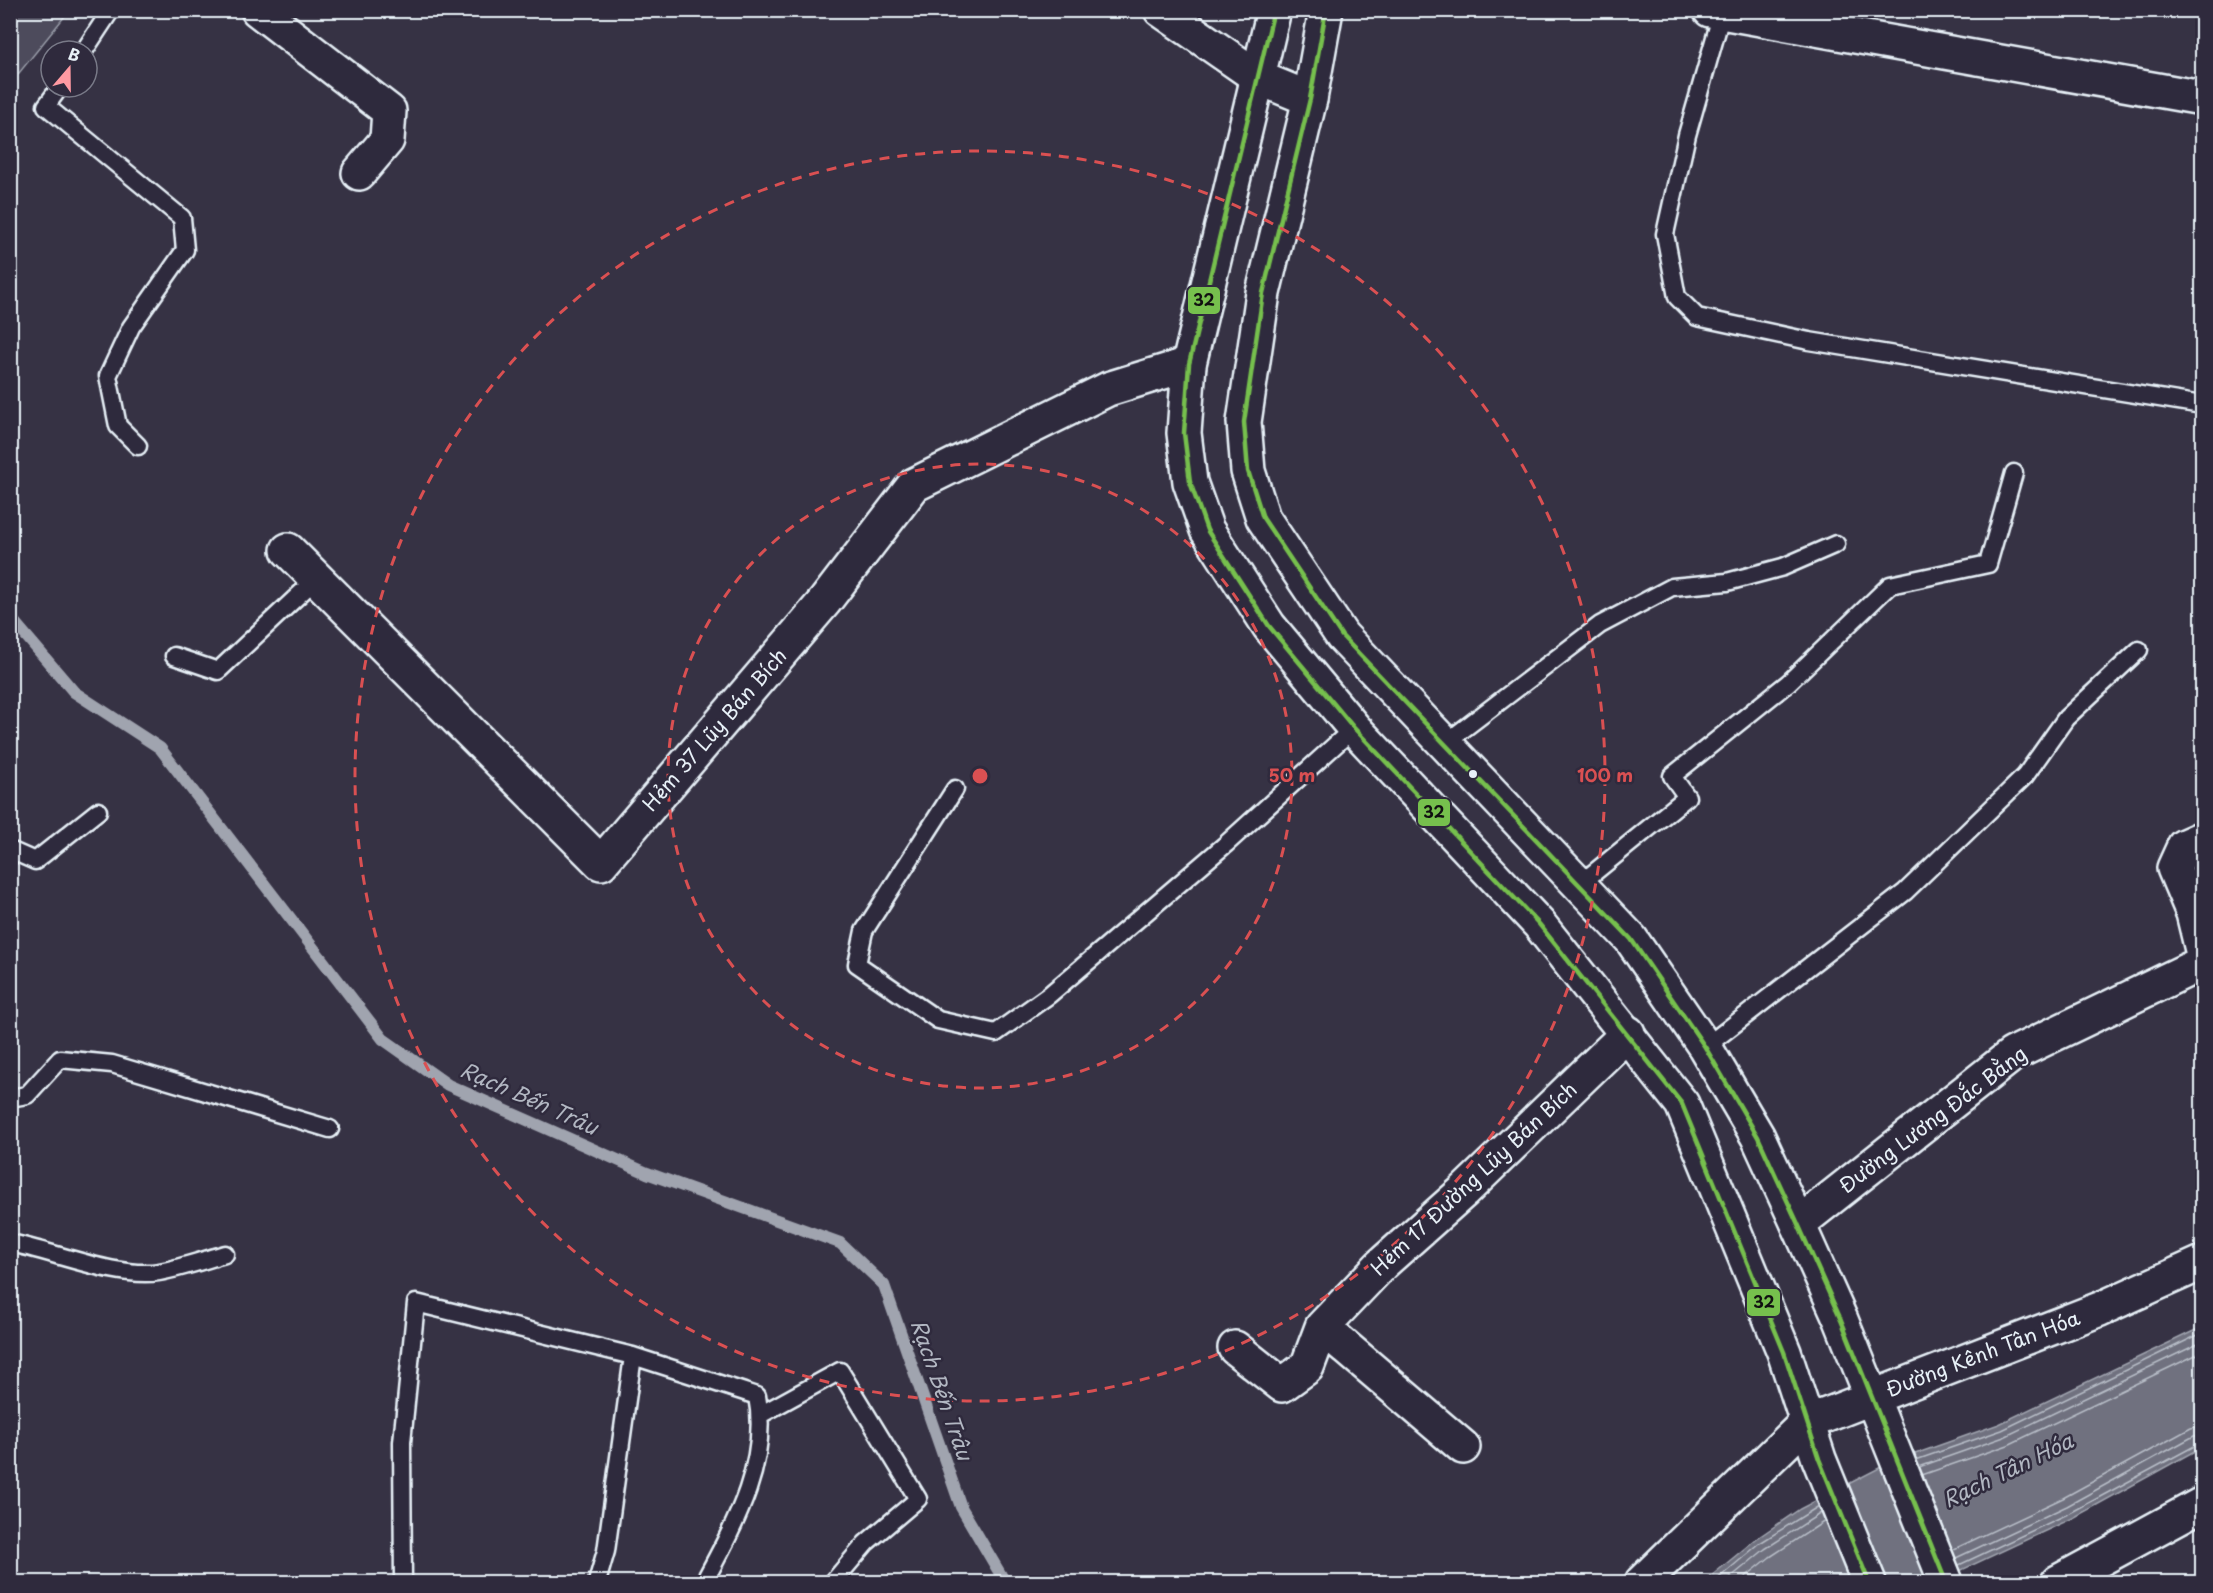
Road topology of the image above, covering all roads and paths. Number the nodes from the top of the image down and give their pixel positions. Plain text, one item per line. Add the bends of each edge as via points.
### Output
1 (111, 10) edge
2 (258, 10) edge
3 (1161, 10) edge
4 (1274, 10) edge
5 (1326, 10) edge
6 (1716, 12) edge
7 (92, 39) edge
8 (1259, 78) junction
9 (2202, 98) edge
10 (51, 99) edge
11 (1310, 99) junction
12 (359, 173) dead end
13 (1189, 364) junction
14 (2202, 405) edge
15 (138, 446) dead end
16 (2014, 473) dead end
17 (1836, 544) dead end
18 (288, 550) dead end
19 (317, 578) junction
20 (2139, 650) dead end
21 (174, 656) dead end
22 (1353, 728) junction
23 (1444, 744) junction
24 (955, 789) dead end
25 (98, 811) dead end
26 (2202, 837) edge
27 (10, 850) edge
28 (1580, 884) junction
29 (2202, 950) edge
30 (2202, 963) edge
31 (1628, 1033) junction
32 (1705, 1047) junction
33 (10, 1098) edge
34 (330, 1129) dead end
35 (1798, 1224) junction
36 (10, 1243) edge
37 (225, 1254) dead end
38 (2202, 1263) edge
39 (1322, 1327) junction
40 (1235, 1348) dead end
41 (633, 1356) junction
42 (1870, 1398) junction
43 (760, 1414) junction
44 (1806, 1423) junction
45 (1462, 1447) dead end
46 (2202, 1504) edge
47 (403, 1582) edge
48 (597, 1582) edge
49 (704, 1582) edge
50 (833, 1582) edge
51 (1642, 1582) edge
52 (1869, 1582) edge
53 (1946, 1582) edge
54 (2058, 1582) edge

1 - 7 lane
2 - 12 street via 390,111 387,140
3 - 8 street
4 - 8 street
5 - 11 street
6 - 9 street
6 - 14 lane via 1665,234 1677,297 1697,317 1809,341
8 - 11 street
8 - 13 street
10 - 15 lane via 46,106 182,218 185,250 130,327 108,376 118,426
11 - 23 street via 1263,293 1244,422 1248,471 1263,518 1342,636
13 - 19 street, Hẻm 37 Lũy Bán Bích via 1108,389 914,485 825,602 601,863
13 - 22 street via 1185,433 1189,472 1207,530 1269,626
16 - 28 lane via 1988,564 1890,585 1788,683 1672,777 1687,797
17 - 23 lane via 1783,567 1750,576 1672,587 1600,625
18 - 19 street, Hẻm 37 Lũy Bán Bích
19 - 21 lane via 218,671
20 - 32 lane via 2066,718 2025,776 1905,892
22 - 24 lane via 1226,844 1049,995 996,1033 938,1020 858,964 864,931
22 - 31 street via 1539,924
23 - 28 street
25 - 27 lane via 35,861
26 - 29 street via 2184,846 2174,868 2193,913
28 - 32 street via 1631,939
30 - 35 street, Đường Lương Đắc Bằng via 2013,1054
31 - 39 street, Hẻm 17 Đường Lũy Bán Bích via 1382,1264
31 - 44 street via 1682,1104 1784,1352
32 - 35 street via 1758,1137
33 - 34 lane via 27,1095 60,1059 101,1063
35 - 42 street via 1841,1320
36 - 37 lane via 146,1273
38 - 42 street, Đường Kênh Tân Hóa via 2100,1309
39 - 40 street via 1307,1366 1282,1385
39 - 45 street
41 - 43 lane via 757,1396
41 - 47 lane via 416,1303 402,1442
41 - 48 lane via 606,1551
42 - 44 street, Đường Kênh Tân Hóa
42 - 53 street
43 - 49 lane via 760,1444 734,1526
43 - 50 lane via 840,1371 918,1499 866,1543
44 - 51 street, Đường Kênh Tân Hóa
44 - 52 street
46 - 54 street

